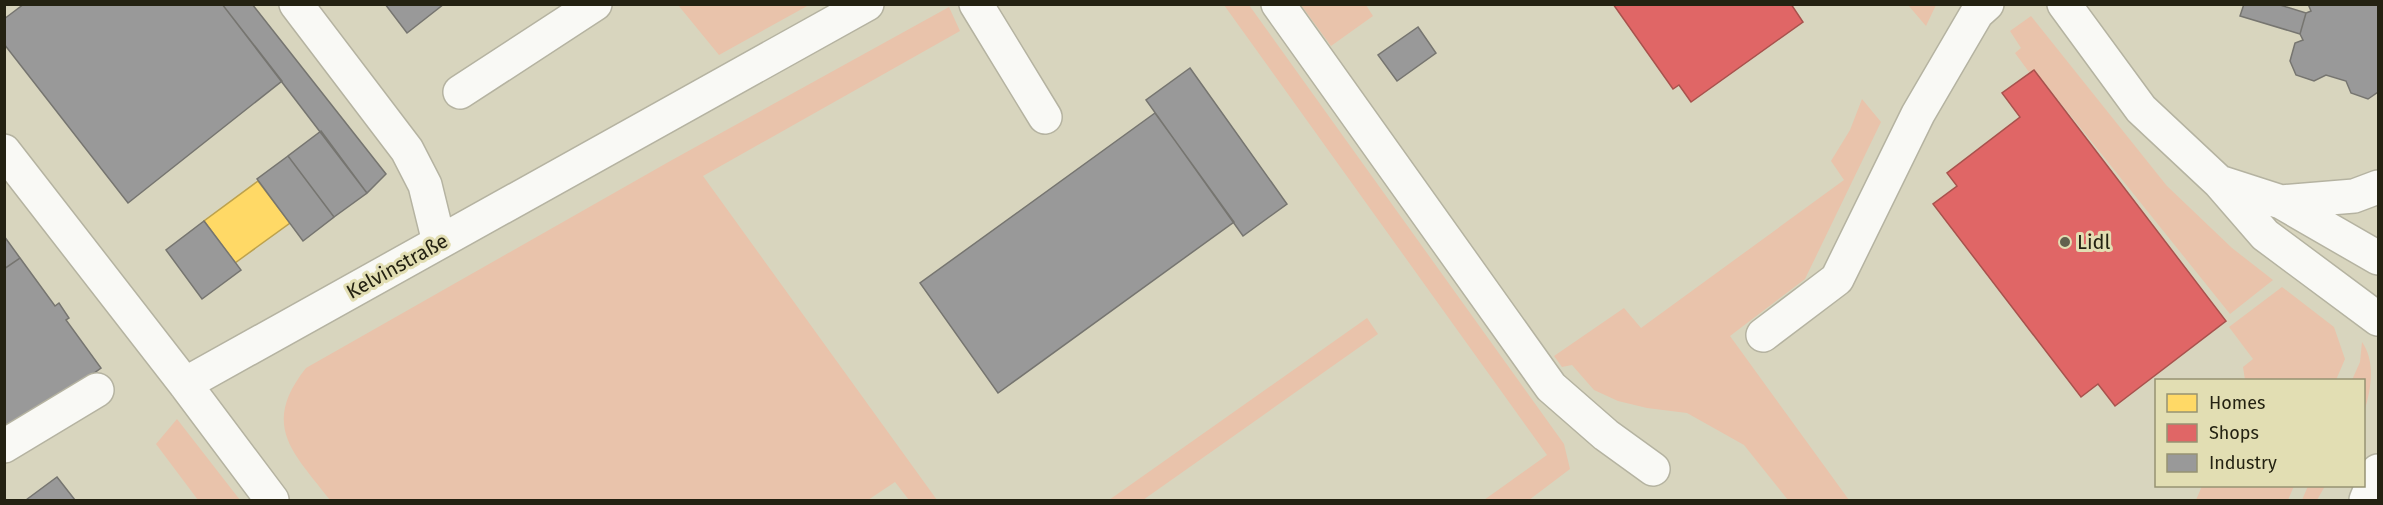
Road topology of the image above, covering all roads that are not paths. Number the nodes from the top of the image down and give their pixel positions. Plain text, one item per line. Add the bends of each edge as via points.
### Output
1 (296, 4) edge
2 (595, 4) edge
3 (867, 4) edge
4 (976, 4) edge
5 (1278, 4) edge
6 (1987, 4) edge
7 (2064, 4) edge
8 (459, 92) dead end
9 (1045, 117) dead end
10 (4, 151) edge
11 (2219, 182) junction
12 (2379, 187) edge
13 (2281, 202) junction
14 (439, 242) junction
15 (2379, 258) edge
16 (2379, 319) edge
17 (1763, 335) dead end
18 (185, 384) junction
19 (97, 390) dead end
20 (4, 446) edge
21 (1653, 469) dead end
22 (2379, 471) edge
23 (272, 501) edge
24 (2366, 501) edge

1 - 14 street via 407,150 424,185
2 - 8 street
3 - 14 street, Kelvinstraße
4 - 9 street
5 - 21 street via 1551,387
6 - 17 street via 1977,13 1917,114 1837,279
7 - 11 street via 2141,109
10 - 18 street
11 - 13 street
11 - 16 street via 2265,236
12 - 13 street via 2354,196
13 - 15 street
14 - 18 street, Kelvinstraße
18 - 23 street
19 - 20 street
22 - 24 street

